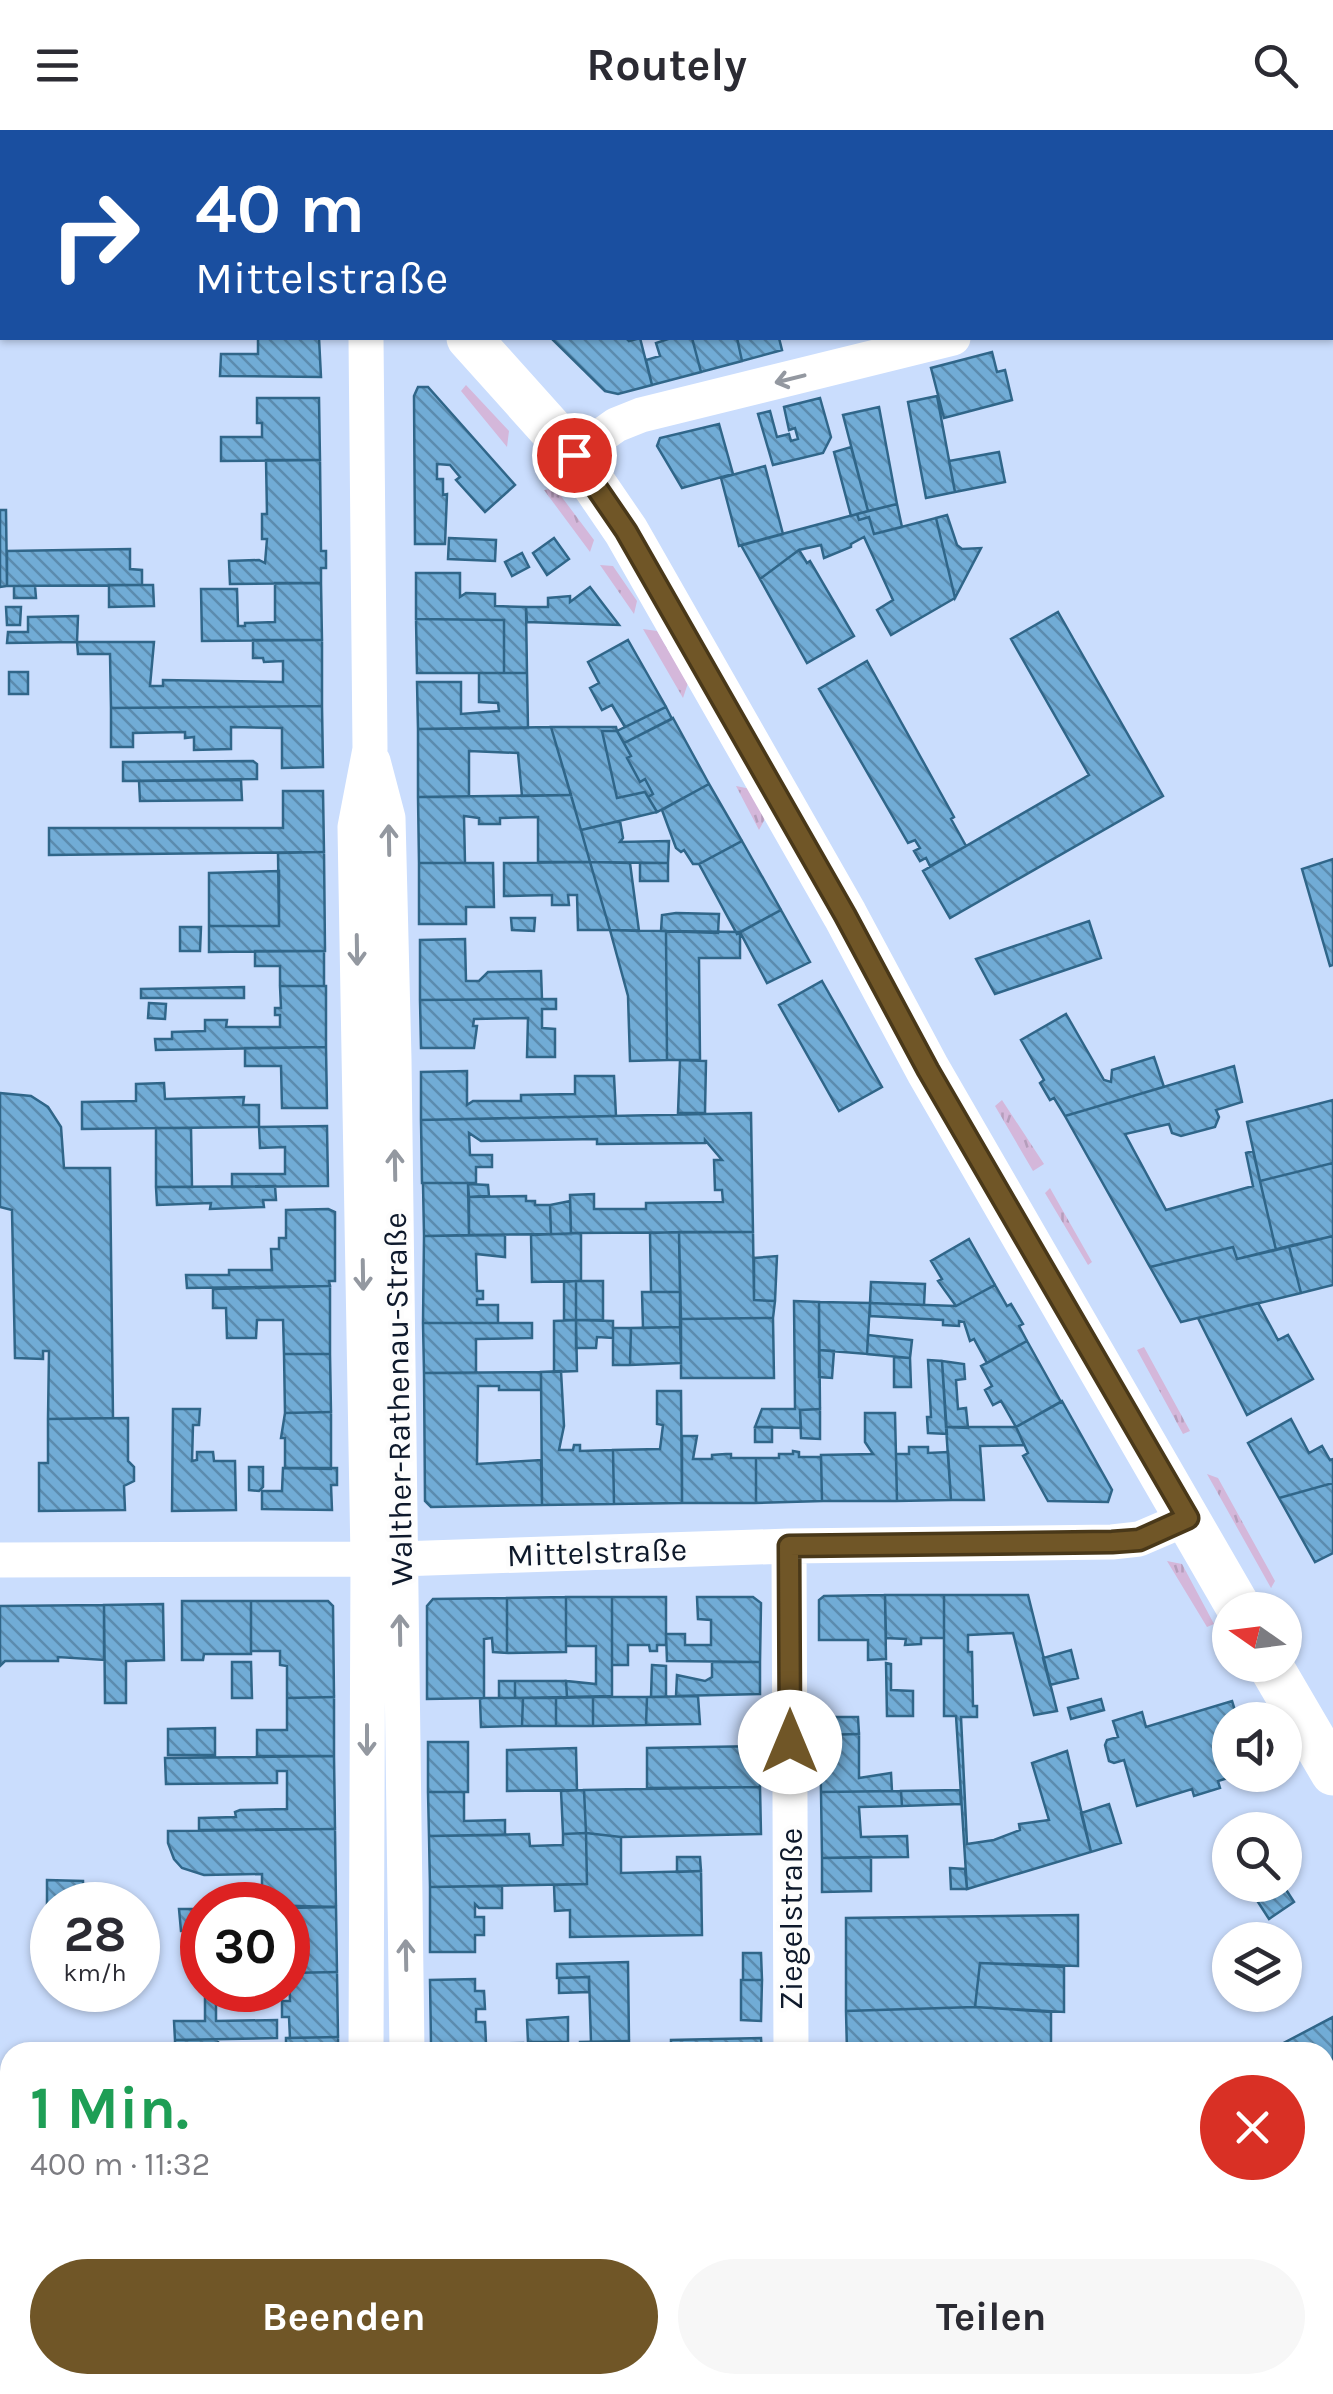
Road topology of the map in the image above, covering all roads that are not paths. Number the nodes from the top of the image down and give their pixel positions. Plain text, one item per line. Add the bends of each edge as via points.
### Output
1 (366, 340) edge
2 (471, 340) edge
3 (945, 340) edge
4 (574, 455) junction
5 (1188, 1518) junction
6 (789, 1546) junction
7 (383, 1559) junction
8 (0, 1560) edge
9 (1230, 1592) edge
10 (1280, 1682) edge
11 (1333, 1773) edge
12 (366, 2042) edge
13 (407, 2042) edge
14 (791, 2042) edge

1 - 7 street, Walther-Rathenau-Straße via 370,749 388,818 394,1059
2 - 4 main road
3 -> 4 street via 641,415
4 - 5 main road via 626,531
5 - 6 street, Mittelstraße via 1139,1540 1112,1542
5 - 9 main road
6 - 7 street, Mittelstraße
6 - 14 street, Ziegelstraße
7 - 8 street, Mittelstraße
7 -> 12 street, Walther-Rathenau-Straße
13 -> 7 street, Walther-Rathenau-Straße
10 - 11 main road

